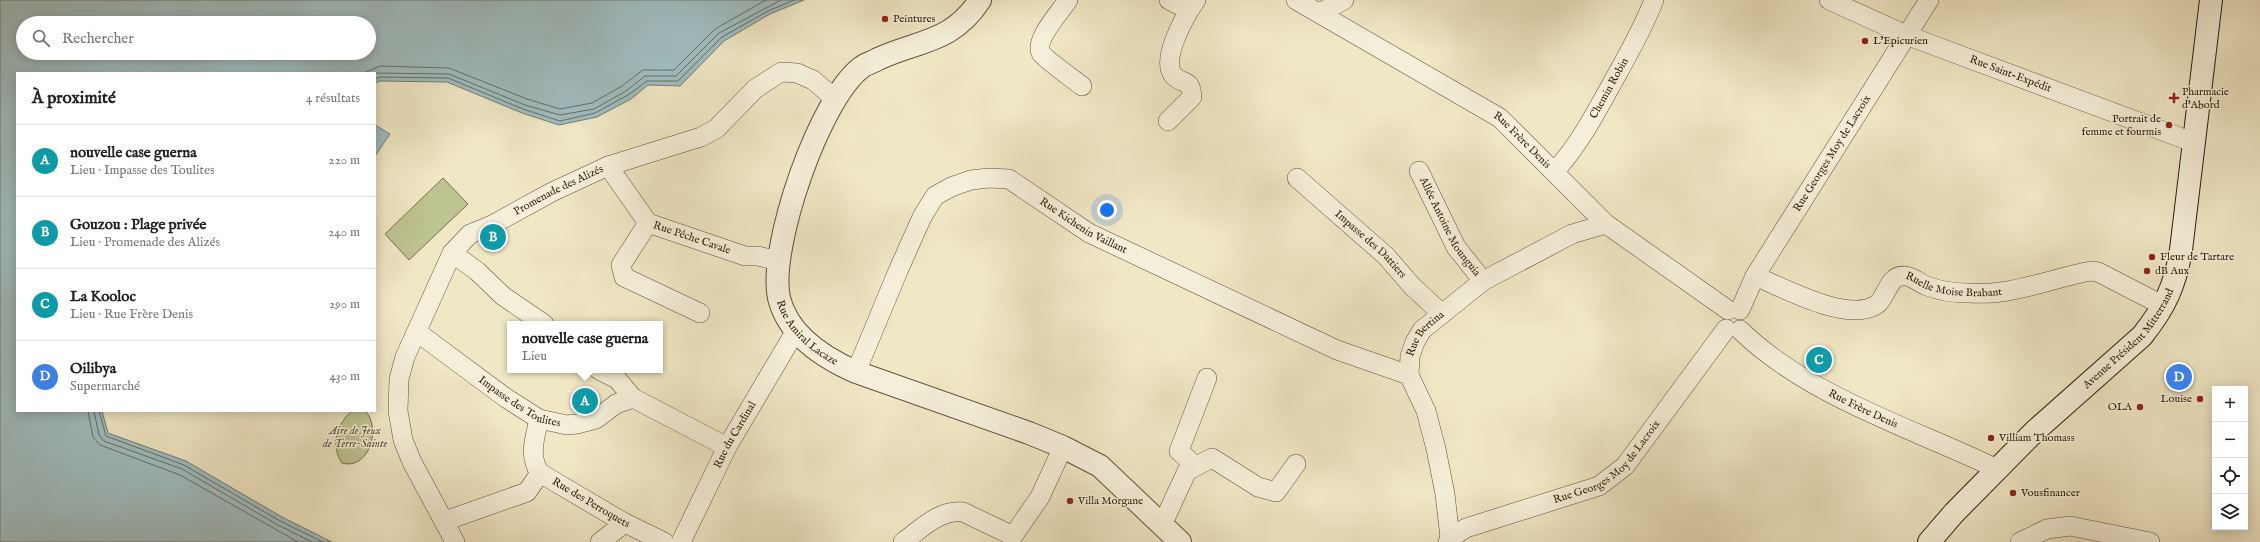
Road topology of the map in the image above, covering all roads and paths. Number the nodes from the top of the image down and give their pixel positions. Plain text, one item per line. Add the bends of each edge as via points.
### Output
1 (980, 0) edge
2 (1068, 0) edge
3 (1169, 0) edge
4 (1296, 0) edge
5 (1344, 0) edge
6 (1654, 0) edge
7 (1829, 0) edge
8 (1929, 0) edge
9 (2211, 0) edge
10 (1192, 5) edge
11 (1319, 13) junction
12 (1906, 35) junction
13 (1082, 86) dead end
14 (834, 98) junction
15 (1168, 121) dead end
16 (2194, 138) junction
17 (608, 166) junction
18 (1419, 171) dead end
19 (1555, 171) junction
20 (1297, 178) dead end
21 (648, 223) junction
22 (1606, 224) junction
23 (452, 253) junction
24 (779, 261) junction
25 (1755, 276) junction
26 (1483, 281) junction
27 (2164, 306) junction
28 (1734, 310) junction
29 (700, 313) dead end
30 (1442, 314) junction
31 (540, 321) edge
32 (1733, 330) junction
33 (417, 332) junction
34 (795, 332) junction
35 (856, 372) junction
36 (605, 373) edge
37 (1409, 375) junction
38 (1207, 378) dead end
39 (633, 398) junction
40 (539, 419) junction
41 (727, 447) junction
42 (1063, 447) junction
43 (1296, 464) dead end
44 (1195, 466) junction
45 (1997, 469) junction
46 (540, 473) junction
47 (445, 521) junction
48 (623, 522) junction
49 (1162, 525) junction
50 (1014, 539) edge
51 (1449, 540) edge
52 (455, 542) edge
53 (600, 542) edge
54 (664, 542) edge
55 (681, 542) edge
56 (903, 542) edge
57 (1180, 542) edge
58 (1929, 542) edge
59 (2020, 542) edge
60 (2150, 542) edge

1 - 14 street, Rue Amiral Lacaze via 973,11 936,39 887,55 861,67
2 - 13 street via 1042,36 1041,53
3 - 10 street
4 - 11 street, Rue Frère Denis
5 - 11 street
6 - 19 street, Chemin Robin via 1644,26 1587,129
7 - 12 street, Rue Saint-Expédit
8 - 12 street, Rue Georges Moy de Lacroix
9 - 16 street, Avenue Président Mitterrand
10 - 15 street via 1182,20 1169,60 1169,69 1174,76 1192,88 1192,97
11 - 19 street, Rue Frère Denis via 1500,118
12 - 16 street, Rue Saint-Expédit via 2187,140
12 - 25 street, Rue Georges Moy de Lacroix
14 - 17 street, Promenade des Alizés via 813,80 798,73 781,72 755,89 716,128 701,137
14 - 24 street, Rue Amiral Lacaze via 814,140 794,196
16 - 27 street, Avenue Président Mitterrand via 2177,276
17 - 21 street, Rue Pêche Cavale
17 - 23 street, Promenade des Alizés via 470,234
18 - 26 street, Allée Antoine Mounguia via 1456,247
19 - 22 street, Rue Frère Denis
20 - 30 street, Impasse des Dattiers via 1386,256 1412,286
21 - 24 street, Rue Pêche Cavale via 745,256
21 - 29 street via 621,265 621,272 624,277
22 - 26 street, Rue Bertina via 1572,234
22 - 28 street, Rue Frère Denis
23 - 31 street via 477,271 503,296
23 - 33 street, Promenade des Alizés via 436,284
24 - 34 street, Rue Amiral Lacaze via 779,297
25 - 27 street, Ruelle Moise Brabant via 1825,304 1850,310 1878,304 1894,279 1899,276 1908,276 1926,286 1969,294 2039,286 2091,271 2098,272
25 - 28 street, Rue Georges Moy de Lacroix
26 - 30 street, Rue Bertina
27 - 45 street, Avenue Président Mitterrand via 2132,346 2035,431
28 - 32 street via 1746,320
30 - 37 street, Rue Bertina via 1422,330 1415,342 1410,356
32 - 45 street, Rue Frère Denis via 1794,373 1826,391
32 - 51 street, Rue Georges Moy de Lacroix via 1625,466 1599,486 1466,528
33 - 40 street, Impasse des Toulites via 506,398
33 - 47 street, Promenade des Alizés via 405,357 399,379 398,411 403,440 412,462
34 - 35 street, Rue Amiral Lacaze via 830,361
34 - 41 street, Rue du Cardinal
35 - 37 street, Rue Kichenin Vaillant via 922,217 935,196 951,186 989,178 1009,179 1089,232 1337,350
35 - 42 street, Rue Amiral Lacaze
36 - 39 street via 618,379
37 - 51 street, Rue Bertina via 1426,411 1436,449 1445,494
38 - 44 street via 1179,451
39 - 40 street, Impasse des Toulites via 616,404 596,419 586,422 567,425
39 - 41 street
40 - 46 street, Rue des Perroquets via 533,456 534,464
41 - 55 street, Rue du Cardinal
42 - 49 street, Rue Amiral Lacaze via 1100,466
42 - 50 street via 1040,497
43 - 44 street via 1276,492 1258,487 1212,458
44 - 49 street via 1187,471
45 - 58 street, Avenue Président Mitterrand
46 - 47 street, Rue des Perroquets via 527,492
46 - 48 street, Rue des Perroquets
47 - 52 street, Promenade des Alizés
48 - 53 street
48 - 54 street, Rue des Perroquets
49 - 57 street, Rue Amiral Lacaze
50 - 56 street via 964,512 957,511 940,515
59 - 60 street via 2047,529 2070,526

